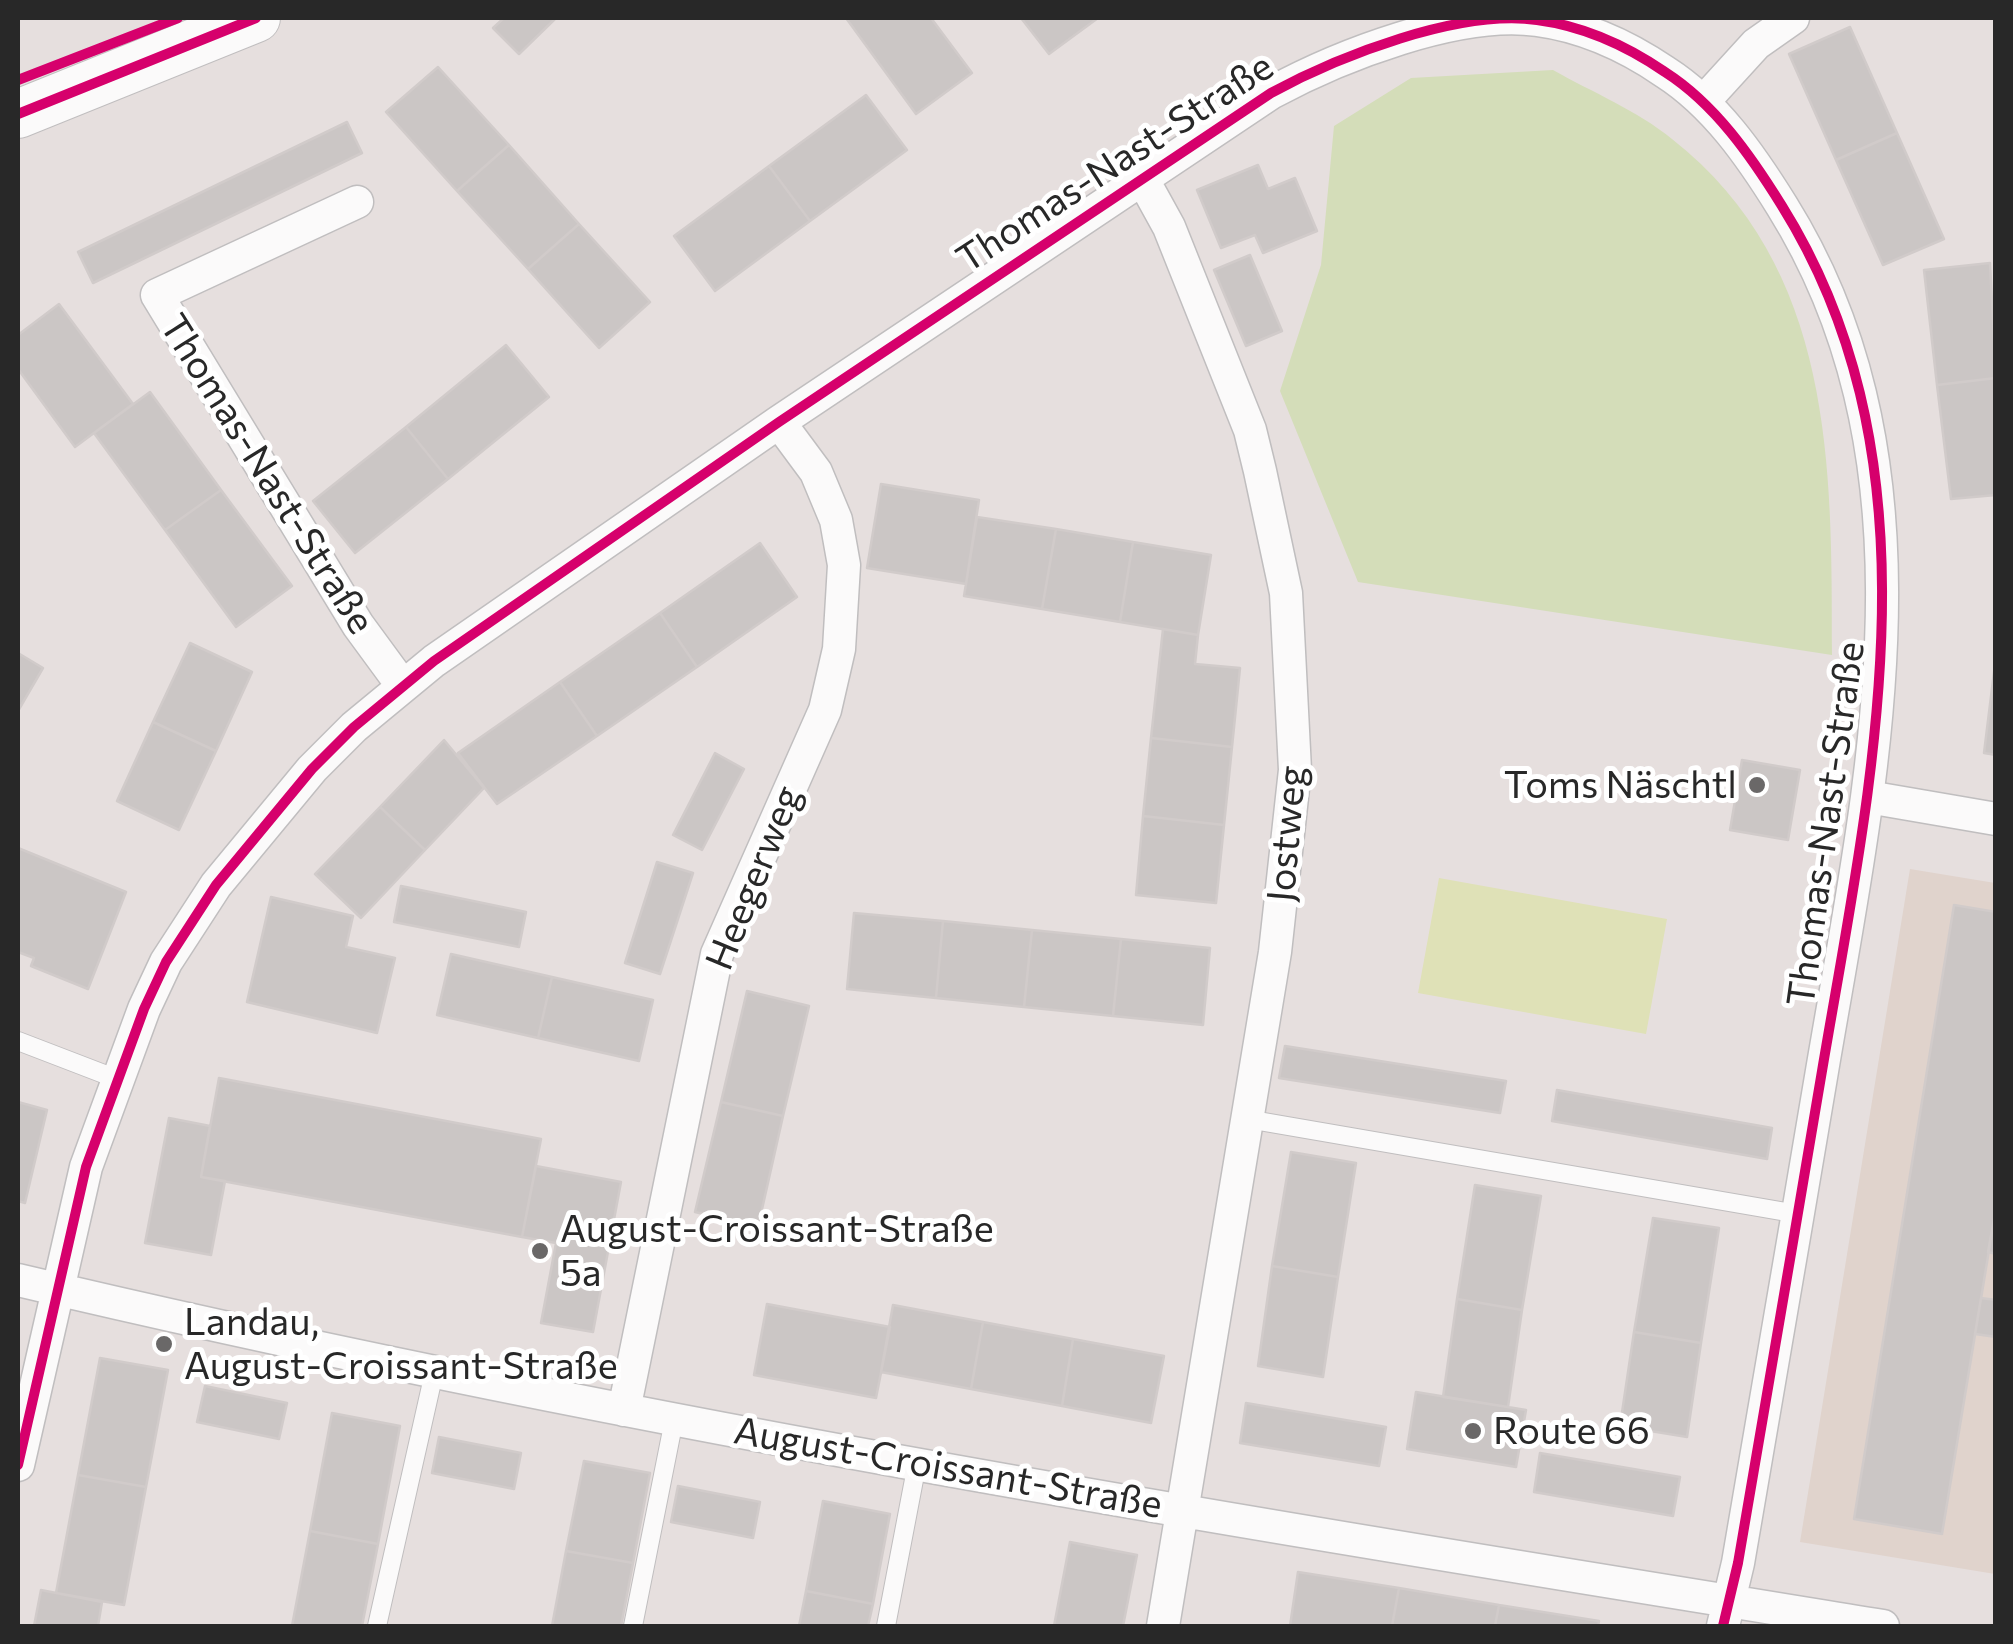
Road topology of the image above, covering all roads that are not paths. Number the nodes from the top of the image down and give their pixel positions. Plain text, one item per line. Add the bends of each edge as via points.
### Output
1 (256, 18) edge
2 (1510, 18) edge
3 (1793, 18) edge
4 (1704, 101) junction
5 (18, 114) edge
6 (1142, 178) junction
7 (357, 202) dead end
8 (779, 422) junction
9 (402, 685) junction
10 (1868, 797) junction
11 (1996, 819) edge
12 (18, 1041) edge
13 (117, 1079) junction
14 (1247, 1119) junction
15 (1798, 1214) junction
16 (18, 1280) edge
17 (58, 1289) junction
18 (434, 1373) junction
19 (624, 1410) junction
20 (674, 1420) junction
21 (917, 1464) junction
22 (18, 1465) edge
23 (1183, 1508) junction
24 (1726, 1614) edge
25 (377, 1626) edge
26 (632, 1626) edge
27 (886, 1626) edge
28 (1163, 1626) edge
29 (1883, 1626) edge

1 - 5 main road
2 - 4 street, Thomas-Nast-Straße via 1597,35 1632,50
2 - 6 street, Thomas-Nast-Straße via 1404,37 1304,75
3 - 4 street via 1756,44
4 - 10 street, Thomas-Nast-Straße via 1775,194 1818,269 1857,381 1876,479 1883,596
6 - 8 street, Thomas-Nast-Straße
6 - 14 street, Jostweg via 1169,228 1250,430 1286,594 1295,753 1291,825
7 - 9 street, Thomas-Nast-Straße via 157,294 358,626
8 - 9 street, Thomas-Nast-Straße
8 - 19 street, Heegerweg via 816,472 836,520 844,565 839,650 825,710 717,954
9 - 13 street, Thomas-Nast-Straße via 312,769 216,885 166,962
10 - 11 street
10 - 15 street, Thomas-Nast-Straße
12 - 13 lane
13 - 17 street, Thomas-Nast-Straße via 86,1167
14 - 15 lane
14 - 23 street, Jostweg
15 - 24 street, Thomas-Nast-Straße
16 - 17 street, August-Croissant-Straße
17 - 18 street, August-Croissant-Straße
17 - 22 street, Thomas-Nast-Straße
18 - 19 street, August-Croissant-Straße
18 - 25 lane
19 - 20 street, August-Croissant-Straße
20 - 21 street, August-Croissant-Straße
20 - 26 lane
21 - 23 street, August-Croissant-Straße
21 - 27 lane
23 - 24 street, August-Croissant-Straße
23 - 28 street, Jostweg
24 - 29 street, August-Croissant-Straße

